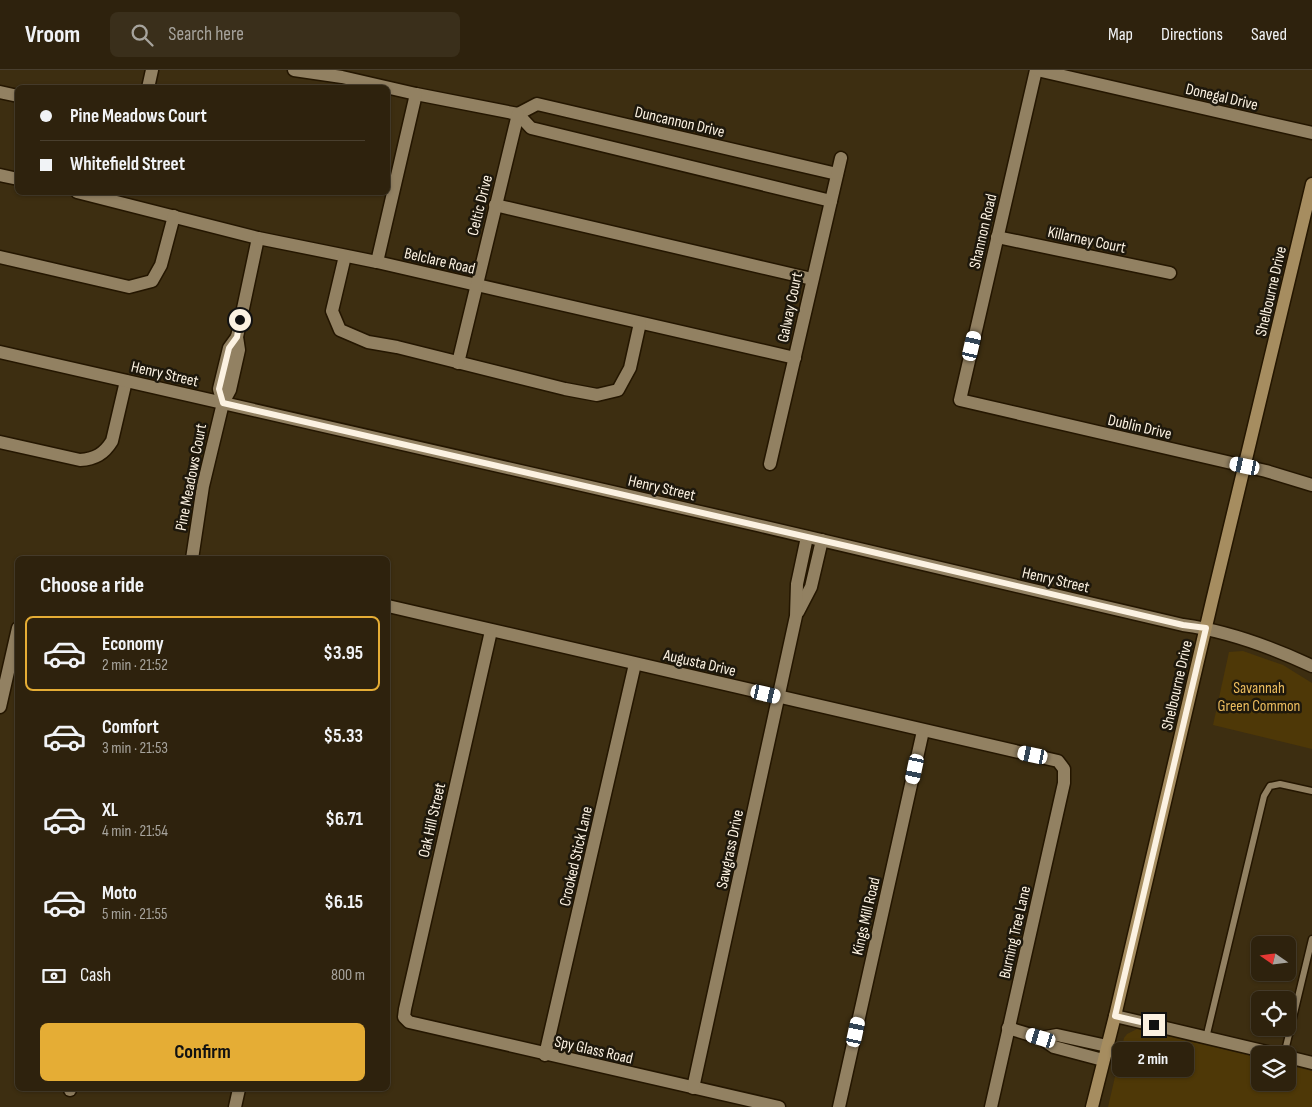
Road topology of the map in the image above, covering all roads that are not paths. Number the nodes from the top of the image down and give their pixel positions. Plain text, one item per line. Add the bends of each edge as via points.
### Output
1 (152, 70) edge
2 (294, 70) edge
3 (1037, 70) edge
4 (149, 85) edge
5 (377, 85) edge
6 (390, 88) edge
7 (0, 92) edge
8 (416, 94) junction
9 (15, 95) edge
10 (518, 114) junction
11 (1312, 134) edge
12 (842, 158) dead end
13 (837, 174) junction
14 (0, 175) edge
15 (15, 178) edge
16 (392, 181) edge
17 (1312, 184) edge
18 (104, 195) edge
19 (389, 195) edge
20 (121, 197) edge
21 (831, 201) junction
22 (495, 205) junction
23 (174, 216) junction
24 (998, 237) junction
25 (258, 238) junction
26 (345, 256) junction
27 (0, 257) edge
28 (377, 262) junction
29 (1170, 274) dead end
30 (812, 279) junction
31 (477, 286) junction
32 (640, 323) junction
33 (0, 352) edge
34 (795, 358) junction
35 (458, 363) junction
36 (126, 381) junction
37 (960, 400) joint
38 (223, 403) junction
39 (0, 442) edge
40 (770, 464) dead end
41 (1245, 466) junction
42 (1312, 485) edge
43 (807, 537) junction
44 (822, 540) junction
45 (192, 556) edge
46 (390, 606) edge
47 (796, 616) junction
48 (1206, 628) junction
49 (492, 630) junction
50 (15, 641) edge
51 (636, 664) junction
52 (1312, 666) edge
53 (778, 697) junction
54 (0, 707) edge
55 (923, 731) junction
56 (1062, 765) joint
57 (1312, 791) edge
58 (1312, 939) edge
59 (1115, 1016) junction
60 (404, 1017) joint
61 (1008, 1028) junction
62 (1041, 1038) junction
63 (1206, 1038) junction
64 (1107, 1046) junction
65 (1286, 1046) edge
66 (1251, 1048) edge
67 (545, 1055) junction
68 (1296, 1059) edge
69 (1103, 1060) junction
70 (1312, 1063) edge
71 (693, 1088) junction
72 (239, 1091) edge
73 (235, 1107) edge
74 (779, 1107) edge
75 (839, 1107) edge
76 (991, 1107) edge
77 (1092, 1107) edge

1 - 4 street
2 - 5 street
3 - 11 street, Donegal Drive
3 - 24 street, Shannon Road
6 - 8 street
7 - 9 street
8 - 10 street
8 - 16 street
10 - 13 street, Duncannon Drive via 537,104
10 - 21 street via 531,128
10 - 22 street, Celtic Drive
12 - 13 street, Galway Court
13 - 21 street, Galway Court
14 - 15 street
17 - 41 main road, Shelbourne Drive
18 - 20 street, Belclare Road
19 - 28 street
20 - 23 street, Belclare Road
21 - 30 street, Galway Court
22 - 30 street
22 - 31 street, Celtic Drive
23 - 25 street, Belclare Road
23 - 27 street via 161,265 152,281 129,287
24 - 29 street, Killarney Court
24 - 37 street, Shannon Road
25 - 26 street, Belclare Road
25 - 38 street, Pine Meadows Court via 237,337 239,350 230,390
26 - 28 street, Belclare Road
26 - 35 street via 332,311 340,330 368,342
28 - 31 street, Belclare Road
30 - 34 street, Galway Court
31 - 32 street, Belclare Road
31 - 35 street, Celtic Drive
32 - 34 street, Belclare Road
32 - 35 street via 630,368 618,390 597,395
33 - 36 street, Henry Street
34 - 40 street, Galway Court
36 - 38 street, Henry Street
36 - 39 street via 112,441 100,455 80,460
37 - 41 street, Dublin Drive
38 - 43 street, Henry Street
38 - 45 street, Pine Meadows Court via 203,486
41 - 42 street, Dublin Drive
41 - 48 main road, Shelbourne Drive
43 - 44 street, Henry Street
43 - 47 street, Sawgrass Drive via 797,584
44 - 47 street, Sawgrass Drive via 811,587
44 - 48 street, Henry Street
46 - 49 street, Augusta Drive
47 - 53 street, Sawgrass Drive
48 - 52 street, Henry Street via 1245,639
48 - 59 main road, Shelbourne Drive
49 - 51 street, Augusta Drive
49 - 60 street, Oak Hill Street
50 - 54 street
51 - 53 street, Augusta Drive
51 - 67 street, Crooked Stick Lane
53 - 55 street, Augusta Drive
53 - 71 street, Sawgrass Drive
55 - 56 street, Augusta Drive via 1051,759
55 - 75 street, Kings Mill Road
56 - 61 street, Burning Tree Lane via 1064,782
57 - 63 lane via 1280,784 1270,786 1264,796
58 - 65 lane
59 - 63 street
59 - 64 main road, Shelbourne Drive
60 - 67 street, Spy Glass Road via 409,1022
61 - 62 street
61 - 76 street, Burning Tree Lane
62 - 64 street via 1057,1035
62 - 69 street via 1054,1048
63 - 66 street
64 - 69 main road, Shelbourne Drive
67 - 71 street, Spy Glass Road
68 - 70 street
69 - 77 main road, Shelbourne Drive
71 - 74 street, Spy Glass Road
72 - 73 street

